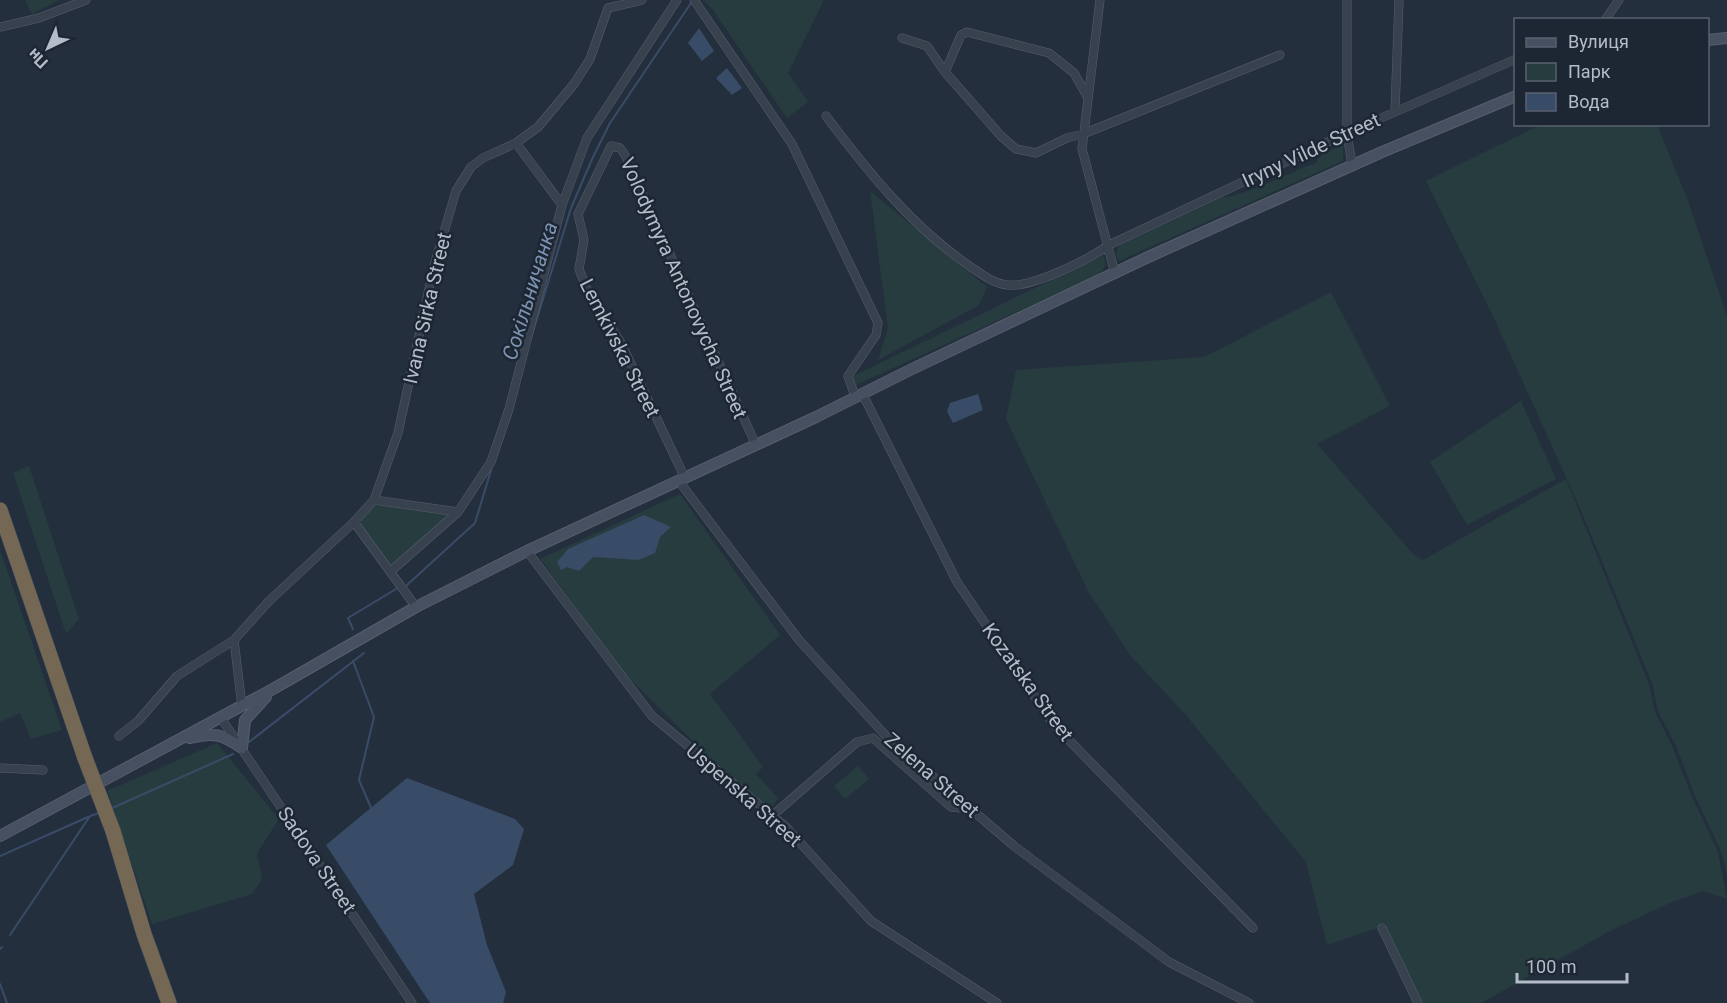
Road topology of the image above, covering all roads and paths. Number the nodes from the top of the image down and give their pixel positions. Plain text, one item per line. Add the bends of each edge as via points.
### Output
1 (86, 0) edge
2 (642, 0) edge
3 (677, 0) edge
4 (694, 0) edge
5 (1100, 0) edge
6 (1347, 0) edge
7 (1399, 0) edge
8 (1619, 0) edge
9 (1606, 18) edge
10 (0, 27) edge
11 (902, 38) dead end
12 (1727, 38) edge
13 (1709, 40) edge
14 (1280, 55) dead end
15 (1514, 58) edge
16 (945, 72) junction
17 (1514, 96) edge
18 (1087, 97) junction
19 (1395, 111) junction
20 (826, 116) dead end
21 (1347, 133) junction
22 (1083, 135) junction
23 (516, 143) junction
24 (607, 150) joint
25 (1352, 165) junction
26 (562, 205) junction
27 (1109, 244) junction
28 (1115, 273) junction
29 (859, 394) junction
30 (755, 444) junction
31 (681, 478) junction
32 (374, 500) junction
33 (0, 510) edge
34 (458, 512) junction
35 (354, 522) junction
36 (527, 551) junction
37 (392, 572) junction
38 (416, 607) junction
39 (234, 640) junction
40 (273, 689) junction
41 (242, 706) junction
42 (221, 718) junction
43 (882, 732) junction
44 (119, 736) dead end
45 (873, 738) junction
46 (175, 742) junction
47 (242, 748) junction
48 (0, 768) edge
49 (43, 770) dead end
50 (971, 809) junction
51 (773, 815) junction
52 (0, 836) edge
53 (1253, 928) dead end
54 (1382, 928) dead end
55 (169, 1003) edge
56 (412, 1003) edge
57 (997, 1003) edge
58 (1249, 1003) edge
59 (1418, 1003) edge

1 - 10 street via 39,18
2 - 23 street, Ivana Sirka Street via 608,8 590,59 574,84 538,127
3 - 26 street via 587,138
4 - 29 street via 792,144 878,322 876,335 848,376
5 - 18 street
6 - 21 street
7 - 19 street
8 - 9 street
11 - 16 street via 927,46
12 - 13 main road
14 - 22 street
15 - 19 street, Iryny Vilde Street
16 - 18 street via 967,32 1049,53 1074,73
16 - 22 street via 1016,149 1036,153
17 - 25 main road
18 - 22 street
19 - 21 street, Iryny Vilde Street
20 - 27 street, Iryny Vilde Street via 866,170 905,212 946,250 991,281 1023,285 1095,254
21 - 25 street
21 - 27 street, Iryny Vilde Street
22 - 27 street via 1082,148
23 - 26 street
23 - 32 street, Ivana Sirka Street via 471,167 456,191 434,266 398,434
24 - 30 street, Volodymyra Antonovycha Street via 615,145 625,155
24 - 31 street, Lemkivska Street via 578,214 584,240 579,269 588,292 621,343
25 - 28 main road
26 - 34 street via 509,409 491,462
27 - 28 street
28 - 29 main road
29 - 30 main road
29 - 53 street, Kozatska Street via 957,582 1054,725
30 - 31 main road
31 - 36 main road
31 - 43 street, Zelena Street via 799,640
32 - 34 street
32 - 35 street, Ivana Sirka Street
33 - 55 highway, bridge
34 - 37 street
35 - 37 street
35 - 39 street, Ivana Sirka Street via 269,601
36 - 38 main road
36 - 51 street, Uspenska Street via 652,716
37 - 38 street
38 - 40 main road
39 - 41 street
39 - 44 street, Ivana Sirka Street via 177,676 138,721
40 - 41 main road
40 - 47 main road via 244,720
41 - 42 main road
42 - 46 main road
42 - 47 street, Sadova Street
43 - 45 street
43 - 50 street, Zelena Street
45 - 50 street via 951,807
45 - 51 street via 857,742
46 - 47 main road via 214,735 225,736
46 - 52 main road
47 - 56 street, Sadova Street
48 - 49 street
50 - 58 street, Zelena Street via 1169,962
51 - 57 street, Uspenska Street via 871,921
54 - 59 street

